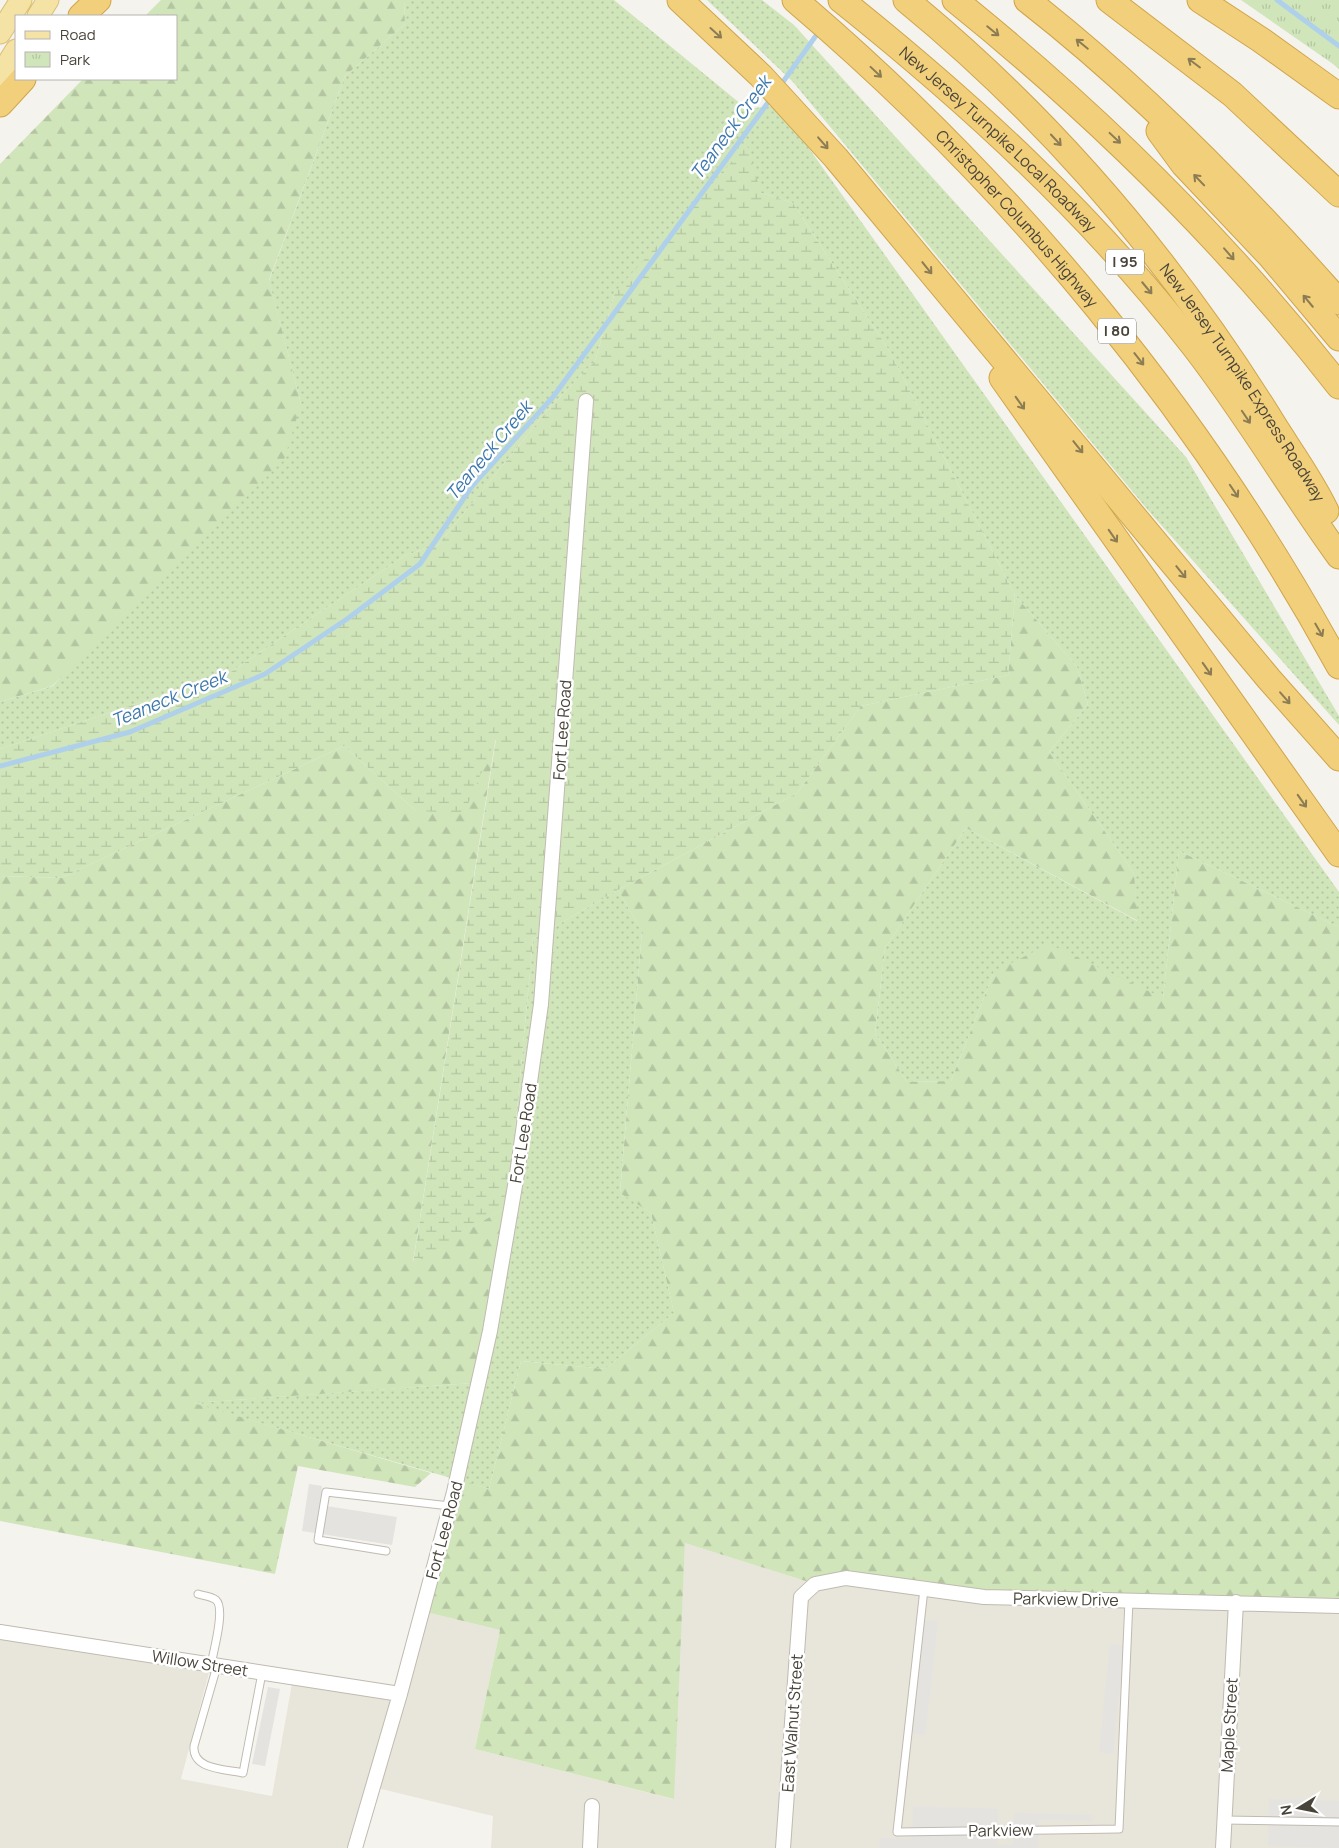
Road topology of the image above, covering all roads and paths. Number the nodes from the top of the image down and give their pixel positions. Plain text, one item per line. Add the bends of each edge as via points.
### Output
1 (21, 0) edge
2 (48, 0) edge
3 (98, 0) edge
4 (680, 0) edge
5 (906, 0) edge
6 (956, 0) edge
7 (1027, 0) edge
8 (1109, 0) edge
9 (802, 6) edge
10 (1208, 6) edge
11 (850, 7) edge
12 (39, 15) edge
13 (82, 15) edge
14 (0, 33) edge
15 (15, 52) edge
16 (0, 76) edge
17 (1119, 76) junction
18 (22, 80) edge
19 (1232, 94) junction
20 (1339, 96) edge
21 (0, 104) edge
22 (1339, 114) edge
23 (1339, 172) edge
24 (1339, 194) edge
25 (945, 290) junction
26 (1339, 302) edge
27 (1339, 338) edge
28 (1339, 386) edge
29 (586, 401) dead end
30 (1339, 539) edge
31 (1339, 556) edge
32 (1339, 666) edge
33 (1339, 758) edge
34 (1339, 854) edge
35 (450, 1506) junction
36 (386, 1551) dead end
37 (924, 1589) junction
38 (198, 1594) dead end
39 (801, 1597) joint
40 (1129, 1600) junction
41 (1236, 1602) junction
42 (1339, 1606) edge
43 (0, 1632) edge
44 (214, 1665) junction
45 (262, 1673) junction
46 (400, 1694) junction
47 (592, 1806) dead end
48 (1224, 1820) junction
49 (1339, 1822) edge
50 (355, 1848) edge
51 (590, 1848) edge
52 (783, 1848) edge
53 (1223, 1848) edge

1 - 14 main road
2 - 12 main road
3 - 13 highway
4 -> 25 highway via 791,106
5 -> 30 highway, New Jersey Turnpike Express Roadway / I 95 via 1023,105 1092,178 1142,238 1235,364 1322,504
6 -> 28 highway via 1062,89 1165,186 1255,284
17 -> 7 highway
19 -> 8 highway
9 -> 32 highway, Christopher Columbus Highway / I 80 via 902,96 986,180 1117,331 1230,485
10 - 20 highway
10 - 22 highway
11 -> 31 highway, New Jersey Turnpike Local Roadway / I 95 via 1013,147 1121,258 1223,385
15 - 16 main road
17 - 26 highway via 1240,194
27 -> 17 highway via 1265,250 1184,164
18 - 21 highway
19 - 23 highway
19 - 24 highway
25 -> 33 highway via 1263,672
25 -> 34 highway via 997,372
29 - 35 street, Fort Lee Road via 538,1039 490,1331
35 - 36 lane via 326,1492 318,1540
35 - 46 street, Fort Lee Road
37 - 39 street, Parkview Drive via 846,1578 815,1584
37 - 40 street, Parkview Drive via 984,1597
37 - 40 lane, Parkview via 897,1832 1119,1829
38 - 44 lane via 212,1597 220,1606
39 - 52 street, East Walnut Street
40 - 41 street, Parkview Drive
41 - 42 street, Parkview Drive
41 - 48 street, Maple Street
43 - 44 street, Willow Street
44 - 45 street, Willow Street
44 - 45 lane via 194,1757 207,1765 243,1773
45 - 46 street, Willow Street
46 - 50 street, Fort Lee Road
47 - 51 street
48 - 49 lane
48 - 53 street, Maple Street

